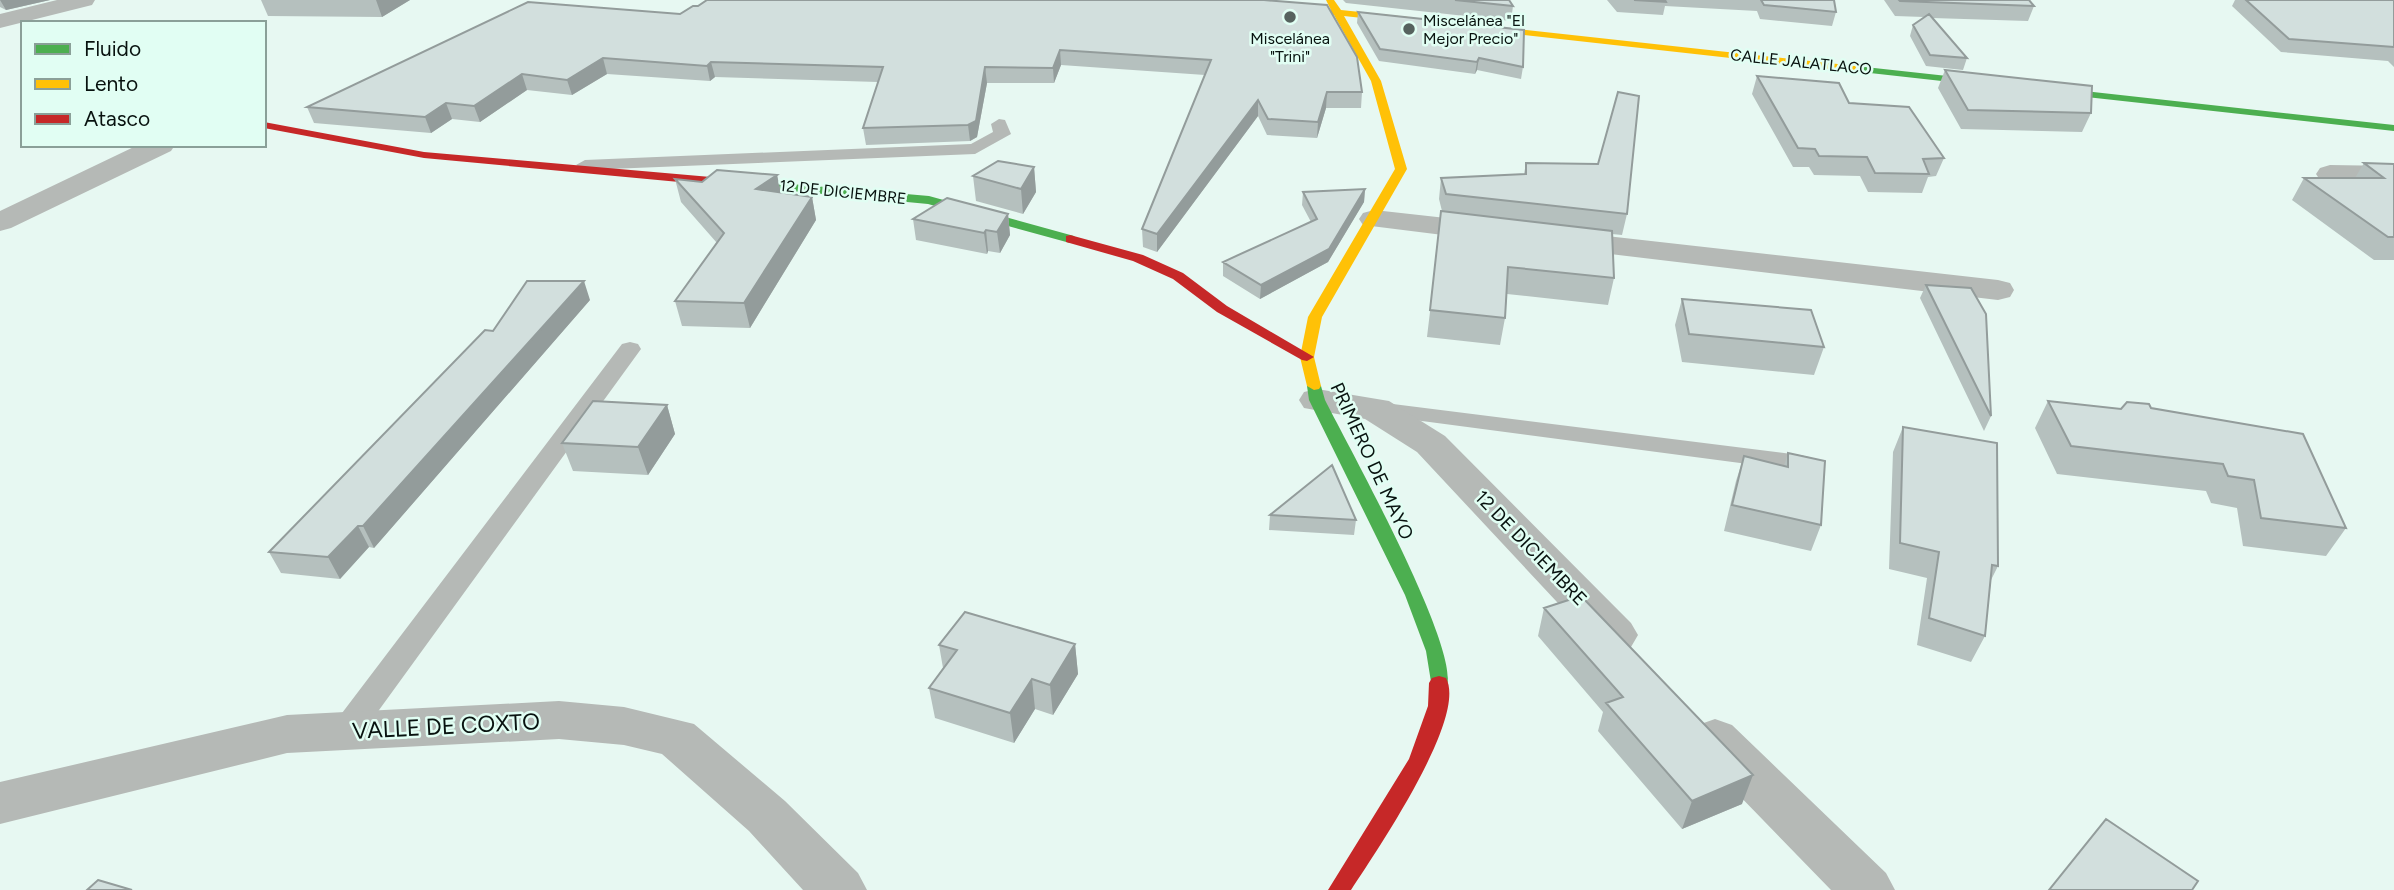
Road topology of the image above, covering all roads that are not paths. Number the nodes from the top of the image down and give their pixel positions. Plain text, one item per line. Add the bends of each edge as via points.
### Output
1 (84, 0) edge
2 (1208, 0) edge
3 (1333, 6) edge
4 (50, 16) edge
5 (0, 21) edge
6 (1418, 21) edge
7 (1459, 25) edge
8 (999, 124) dead end
9 (266, 125) edge
10 (2394, 128) edge
11 (157, 147) edge
12 (546, 165) junction
13 (2330, 174) dead end
14 (2394, 175) edge
15 (1374, 219) junction
16 (0, 222) edge
17 (1998, 290) dead end
18 (630, 349) dead end
19 (1307, 357) junction
20 (1317, 400) junction
21 (1376, 409) junction
22 (1800, 463) edge
23 (1639, 659) edge
24 (1686, 708) edge
25 (347, 730) junction
26 (0, 803) edge
27 (839, 890) edge
28 (1339, 890) edge
29 (1867, 890) edge

1 - 4 street
2 - 3 street
3 - 6 street
3 - 15 street, PRIMERO DE MAYO via 1376,81 1401,169
4 - 5 street
7 - 10 street, CALLE JALATLACO
8 - 12 lane via 1002,134 975,149
9 - 12 street, 12 DE DICIEMBRE via 424,155
11 - 16 street
12 - 19 street, 12 DE DICIEMBRE via 929,200 1138,258 1178,276 1222,309
13 - 14 street
15 - 17 street
15 - 19 street, PRIMERO DE MAYO via 1315,317
18 - 25 lane
19 - 20 street, PRIMERO DE MAYO
20 - 21 street, 12 DE DICIEMBRE
20 - 28 street, PRIMERO DE MAYO via 1414,595 1435,651 1440,688 1433,728 1406,782
21 - 22 lane
21 - 23 street, 12 DE DICIEMBRE via 1431,444
24 - 29 street
25 - 26 street, VALLE DE COXTO via 287,734
25 - 27 street, VALLE DE COXTO via 559,720 624,726 677,738 767,816

